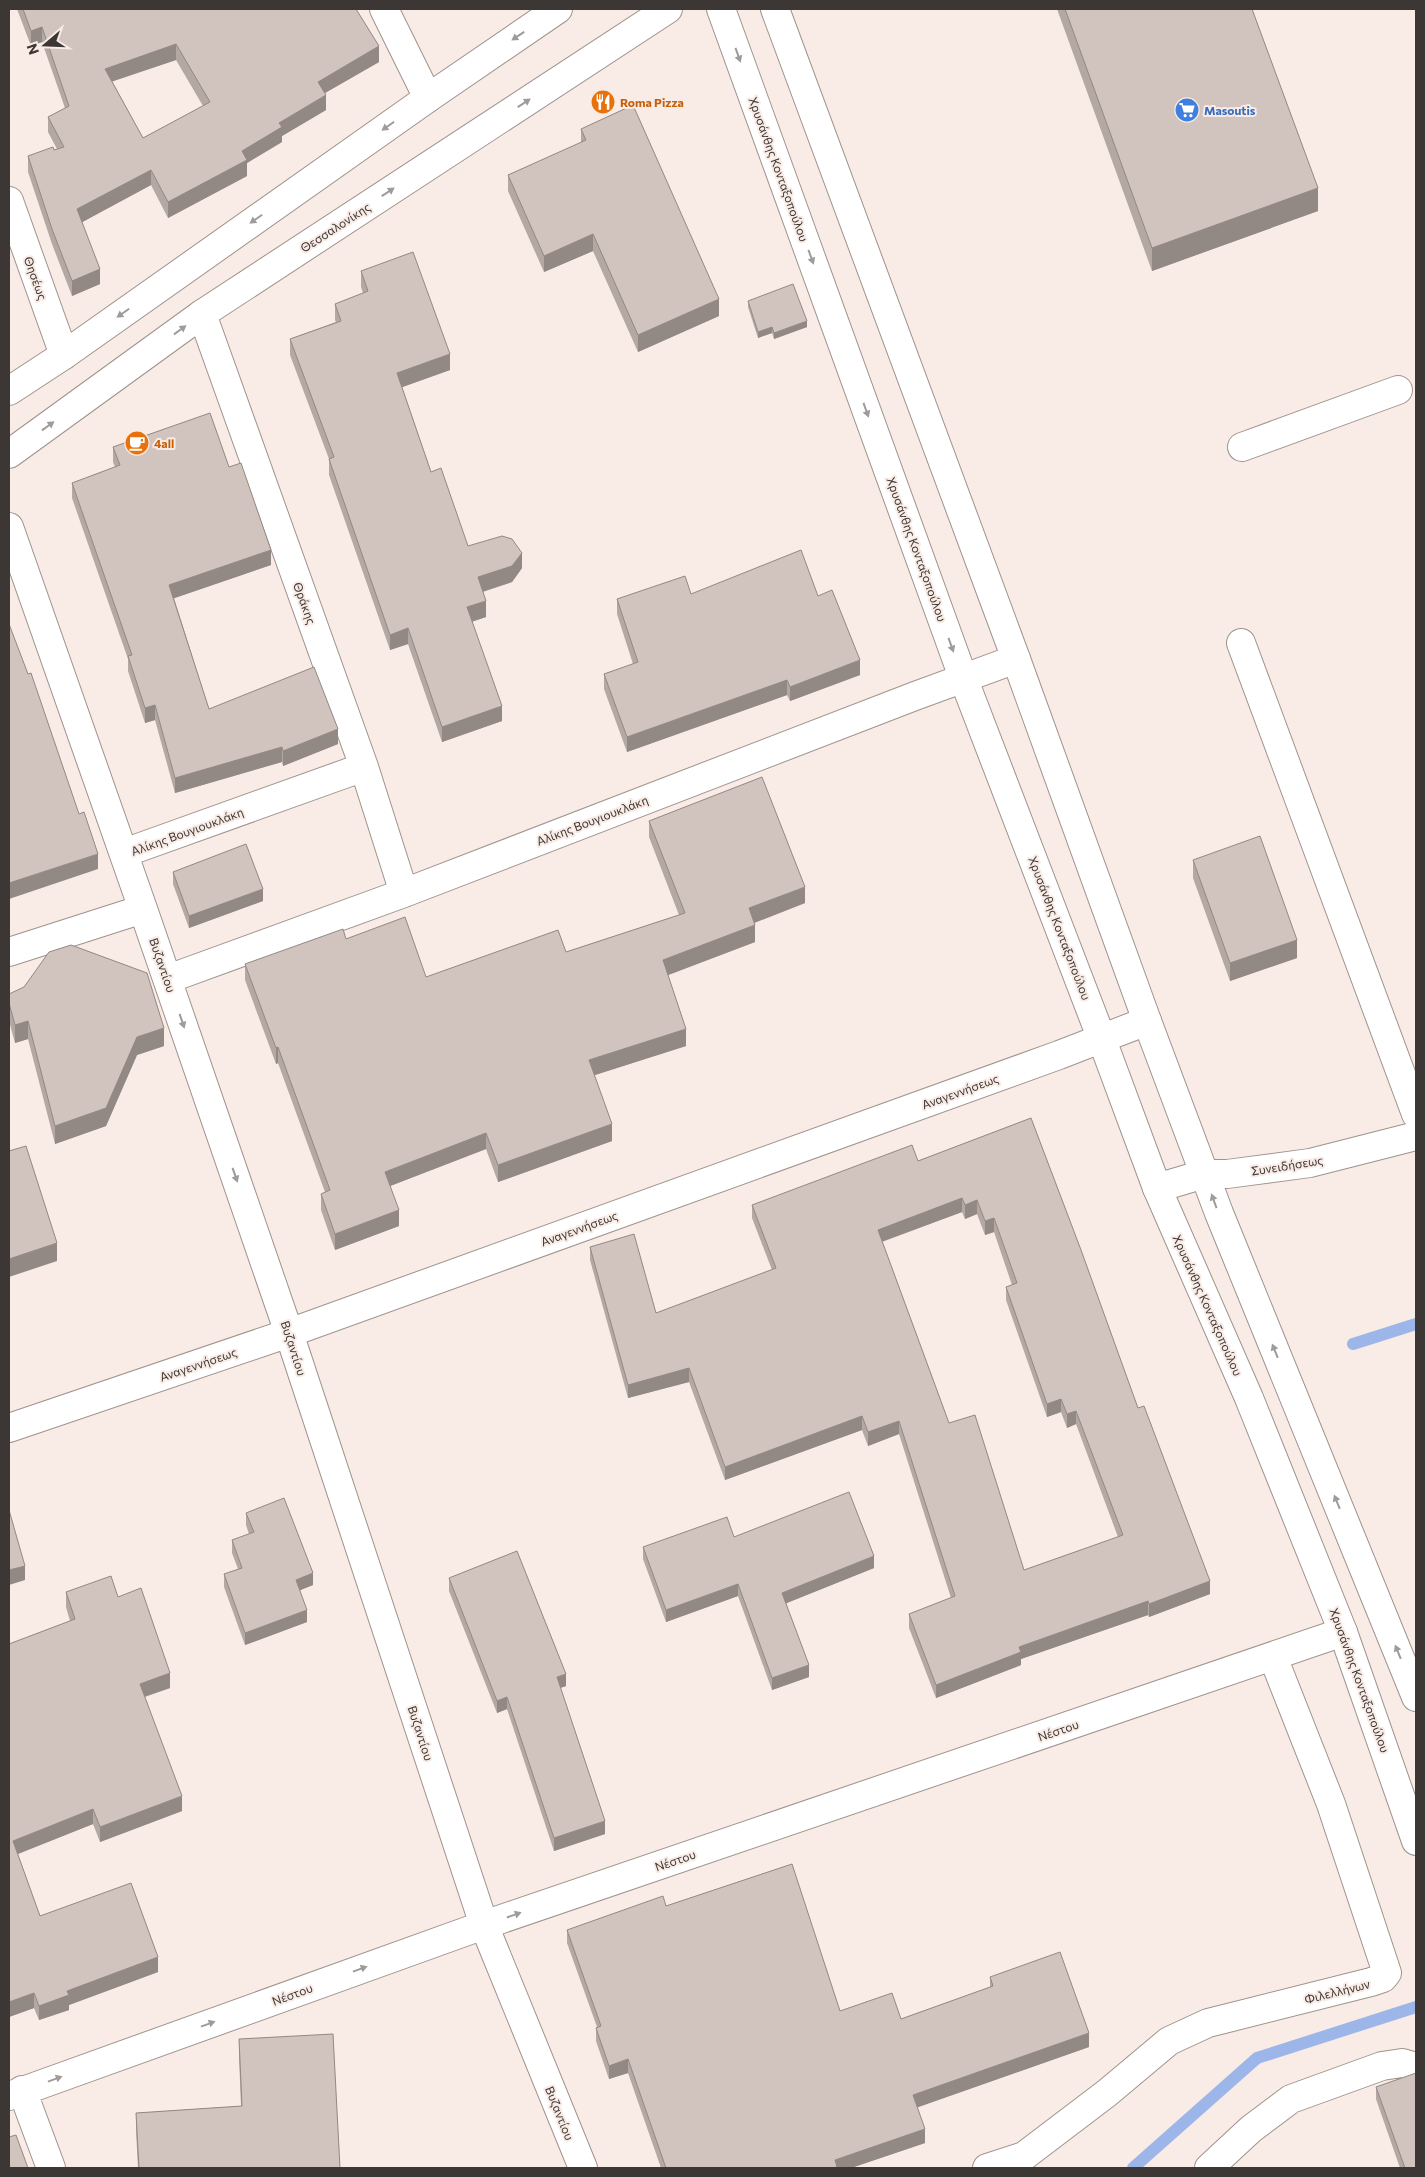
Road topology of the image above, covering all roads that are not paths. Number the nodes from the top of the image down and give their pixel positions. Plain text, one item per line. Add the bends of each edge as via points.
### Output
1 (384, 9) edge
2 (558, 9) edge
3 (668, 9) edge
4 (721, 9) edge
5 (775, 9) edge
6 (428, 98) junction
7 (9, 201) edge
8 (202, 314) junction
9 (64, 355) junction
10 (1398, 390) dead end
11 (9, 391) edge
12 (1242, 447) dead end
13 (9, 454) edge
14 (9, 527) edge
15 (1241, 643) dead end
16 (1016, 659) junction
17 (964, 680) junction
18 (364, 767) junction
19 (124, 853) junction
20 (404, 893) junction
21 (143, 909) junction
22 (9, 952) edge
23 (168, 979) junction
24 (1147, 1021) junction
25 (1102, 1037) junction
26 (1416, 1114) edge
27 (1416, 1136) edge
28 (1204, 1174) junction
29 (1157, 1188) junction
30 (289, 1334) junction
31 (9, 1428) edge
32 (1343, 1632) junction
33 (1273, 1656) junction
34 (1416, 1697) edge
35 (1416, 1841) edge
36 (484, 1925) junction
37 (1416, 2067) edge
38 (16, 2093) edge
39 (1018, 2162) edge
40 (51, 2168) edge
41 (583, 2168) edge
42 (987, 2168) edge
43 (1209, 2168) edge

1 - 6 street
2 -> 6 street
8 -> 3 street, Θεσσαλονίκης
4 -> 17 street, Χρυσάνθης Κονταξοπούλου
5 - 16 street
6 -> 9 street
7 - 9 street, Θησέως
13 -> 8 street, Θεσσαλονίκης
8 - 18 street, Θράκης
9 - 11 street
10 - 12 street
14 - 19 street, Βυζαντίου
15 - 26 street
16 - 17 street, Αλίκης Βουγιουκλάκη
16 - 24 street
17 - 20 street, Αλίκης Βουγιουκλάκη
17 - 25 street, Χρυσάνθης Κονταξοπούλου
18 - 19 street, Αλίκης Βουγιουκλάκη
18 - 20 street, Θράκης
19 - 21 street, Βυζαντίου
20 - 23 street, Αλίκης Βουγιουκλάκη
21 - 22 street
21 - 23 street, Βυζαντίου
23 -> 30 street, Βυζαντίου
24 - 25 street, Αναγεννήσεως
24 - 28 street
25 - 29 street, Χρυσάνθης Κονταξοπούλου
25 - 30 street, Αναγεννήσεως
27 - 28 street, Συνειδήσεως via 1310,1163
28 - 29 street, Συνειδήσεως
34 -> 28 street
29 - 32 street, Χρυσάνθης Κονταξοπούλου via 1249,1398
30 - 31 street, Αναγεννήσεως
30 - 36 street, Βυζαντίου
32 - 33 street, Νέστου
32 - 35 street, Χρυσάνθης Κονταξοπούλου
36 -> 33 street, Νέστου
33 - 39 street, Φιλελλήνων via 1331,1804 1387,1973 1371,1982 1208,2024 1169,2041
38 -> 36 street, Νέστου
36 - 41 street, Βυζαντίου
37 - 43 street via 1402,2063 1382,2066 1291,2099 1251,2129
38 - 40 street
39 - 42 street, Φιλελλήνων

